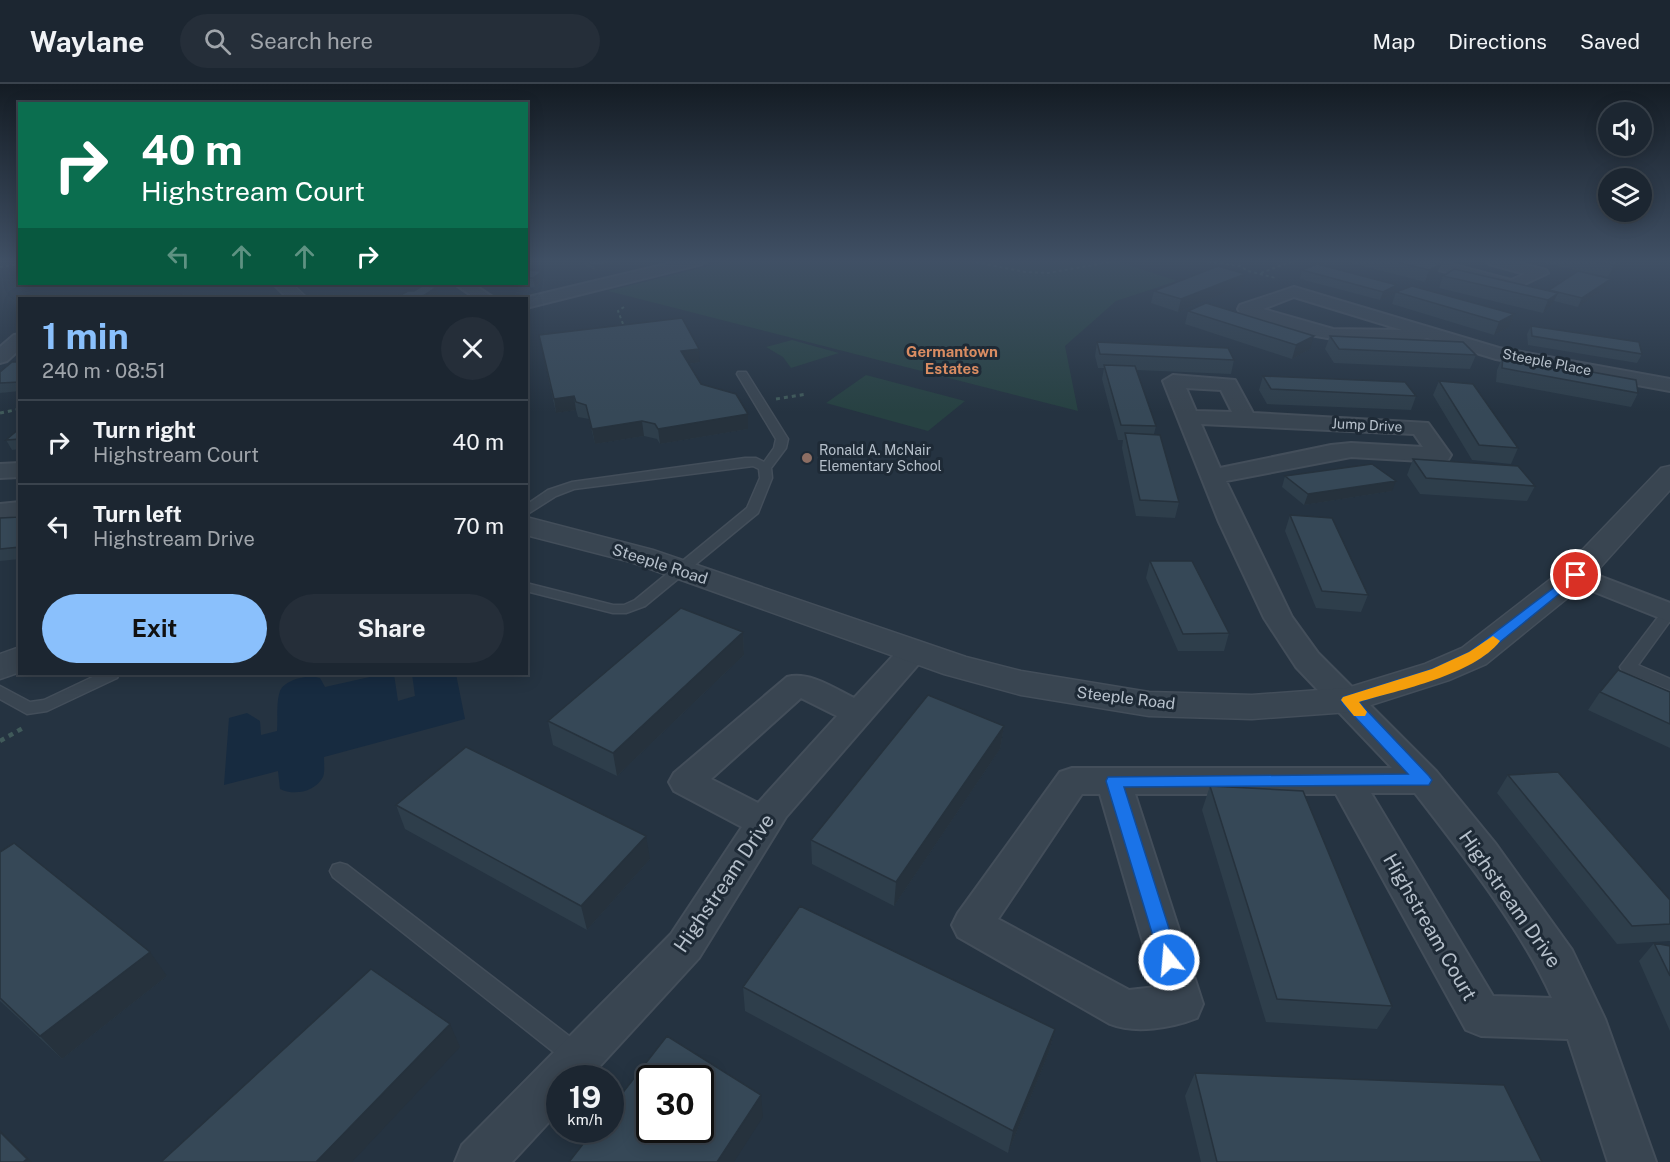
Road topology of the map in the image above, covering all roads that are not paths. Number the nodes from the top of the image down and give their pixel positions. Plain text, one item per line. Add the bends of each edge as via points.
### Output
1 (1253, 311) edge
2 (1357, 311) edge
3 (1425, 332) junction
4 (18, 341) edge
5 (0, 358) edge
6 (18, 358) edge
7 (742, 374) dead end
8 (1670, 385) edge
9 (1187, 417) junction
10 (1246, 419) junction
11 (765, 468) junction
12 (18, 470) edge
13 (0, 471) edge
14 (1670, 474) edge
15 (1212, 477) junction
16 (18, 509) edge
17 (528, 510) edge
18 (0, 511) edge
19 (528, 527) edge
20 (679, 569) junction
21 (1576, 575) junction
22 (528, 588) edge
23 (1669, 612) edge
24 (913, 652) junction
25 (18, 659) edge
26 (0, 668) edge
27 (109, 675) edge
28 (1670, 685) edge
29 (0, 691) edge
30 (1348, 700) junction
31 (859, 713) junction
32 (1424, 780) junction
33 (1114, 781) junction
34 (1346, 781) junction
35 (765, 823) junction
36 (340, 871) dead end
37 (1583, 1018) junction
38 (578, 1057) junction
39 (479, 1162) edge
40 (1632, 1162) edge

1 - 3 street, Steeple Place via 1334,334 1416,336
2 - 3 street, Steeple Place
3 - 8 street, Steeple Place via 1496,353
4 - 5 street
5 - 6 street
7 - 11 lane via 782,439
9 - 10 street
9 - 10 street via 1173,381 1228,384
9 - 15 street
10 - 15 street, Jump Drive via 1420,428 1440,455 1351,450
11 - 17 lane via 756,462 745,462 572,486 552,493
11 - 20 lane via 766,478 753,510
12 - 13 street
14 - 21 street, Steeple Road
15 - 30 street via 1278,618 1307,660
16 - 18 street
19 - 20 street, Steeple Road
20 - 22 lane via 640,603 626,609
20 - 24 street, Steeple Road
21 - 23 street
21 - 30 street, Steeple Road via 1474,656
23 - 28 lane via 1628,667
24 - 30 street, Steeple Road via 1021,683 1149,704 1252,707
24 - 31 street, Highstream Drive
25 - 26 street
27 - 29 lane via 47,705 27,708
30 - 32 street, Highstream Drive
31 - 35 street, Highstream Drive via 774,807
31 - 35 street via 798,684 686,782
32 - 34 street
32 - 37 street, Highstream Drive via 1533,925 1557,963
33 - 33 street via 1072,781 972,925 1125,1010 1182,1004
33 - 34 street
34 - 37 street, Highstream Court via 1481,1016
35 - 38 street, Highstream Drive via 686,946
36 - 38 lane
37 - 40 street, Highstream Drive
38 - 39 street, Highstream Drive

